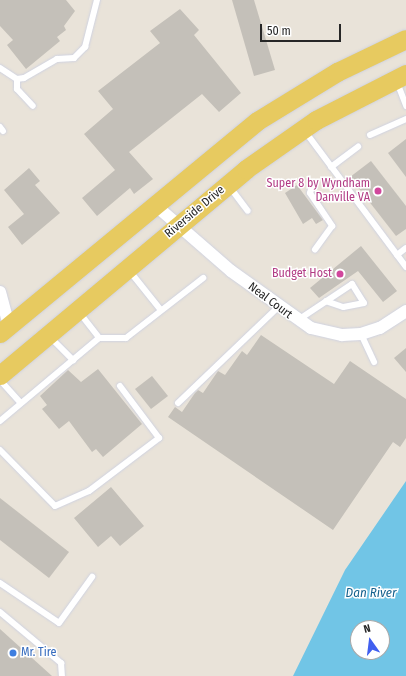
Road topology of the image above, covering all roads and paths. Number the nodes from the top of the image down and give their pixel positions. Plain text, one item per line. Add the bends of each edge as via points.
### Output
1 (97, 0) edge
2 (406, 39) edge
3 (0, 68) edge
4 (401, 76) edge
5 (17, 79) junction
6 (33, 106) dead end
7 (406, 106) edge
8 (406, 119) edge
9 (303, 128) junction
10 (370, 135) dead end
11 (358, 147) dead end
12 (331, 167) junction
13 (228, 184) junction
14 (312, 186) dead end
15 (154, 204) junction
16 (248, 212) dead end
17 (178, 226) junction
18 (406, 248) edge
19 (315, 249) dead end
20 (397, 255) junction
21 (406, 267) edge
22 (127, 268) junction
23 (203, 278) dead end
24 (0, 292) edge
25 (326, 301) junction
26 (278, 307) junction
27 (160, 309) junction
28 (77, 310) junction
29 (406, 310) edge
30 (297, 321) junction
31 (5, 329) edge
32 (47, 334) junction
33 (361, 334) junction
34 (99, 338) junction
35 (18, 358) junction
36 (73, 360) junction
37 (374, 362) dead end
38 (0, 375) edge
39 (0, 380) edge
40 (120, 386) dead end
41 (21, 403) junction
42 (178, 403) dead end
43 (0, 420) edge
44 (0, 450) edge
45 (92, 577) dead end
46 (0, 583) edge
47 (0, 612) edge
48 (62, 676) edge

1 - 5 lane via 85,47 74,58 57,59 49,66 37,67 24,78
2 - 15 main road via 294,96 257,121
3 - 5 lane
4 - 7 lane
4 - 9 main road, Riverside Drive
5 - 6 lane via 17,89
8 - 10 lane
9 - 12 lane
9 - 13 main road, Riverside Drive
11 - 12 lane
12 - 20 lane
13 - 16 lane
13 - 17 main road, Riverside Drive
14 - 19 lane via 310,193 332,226
15 - 17 street, Neal Court
15 - 31 main road
17 - 22 main road, Riverside Drive
17 - 26 street, Neal Court
18 - 20 lane
20 - 21 lane
22 - 27 lane
22 - 28 main road, Riverside Drive
23 - 27 lane
24 - 31 street
25 - 25 lane via 352,284 364,304 343,307
25 - 30 lane
26 - 30 street, Neal Court
26 - 42 lane
27 - 34 lane via 126,338
28 - 32 main road, Riverside Drive
28 - 34 lane
29 - 33 street, Neal Court via 380,328
30 - 33 street, Neal Court via 326,333
31 - 35 main road
32 - 35 main road, Riverside Drive
32 - 36 lane
33 - 37 lane
34 - 36 lane
35 - 38 main road, Riverside Drive
36 - 41 lane
39 - 41 lane
40 - 44 lane via 159,438 89,491 55,506
41 - 43 lane
45 - 46 lane via 59,623
47 - 48 lane via 61,663

